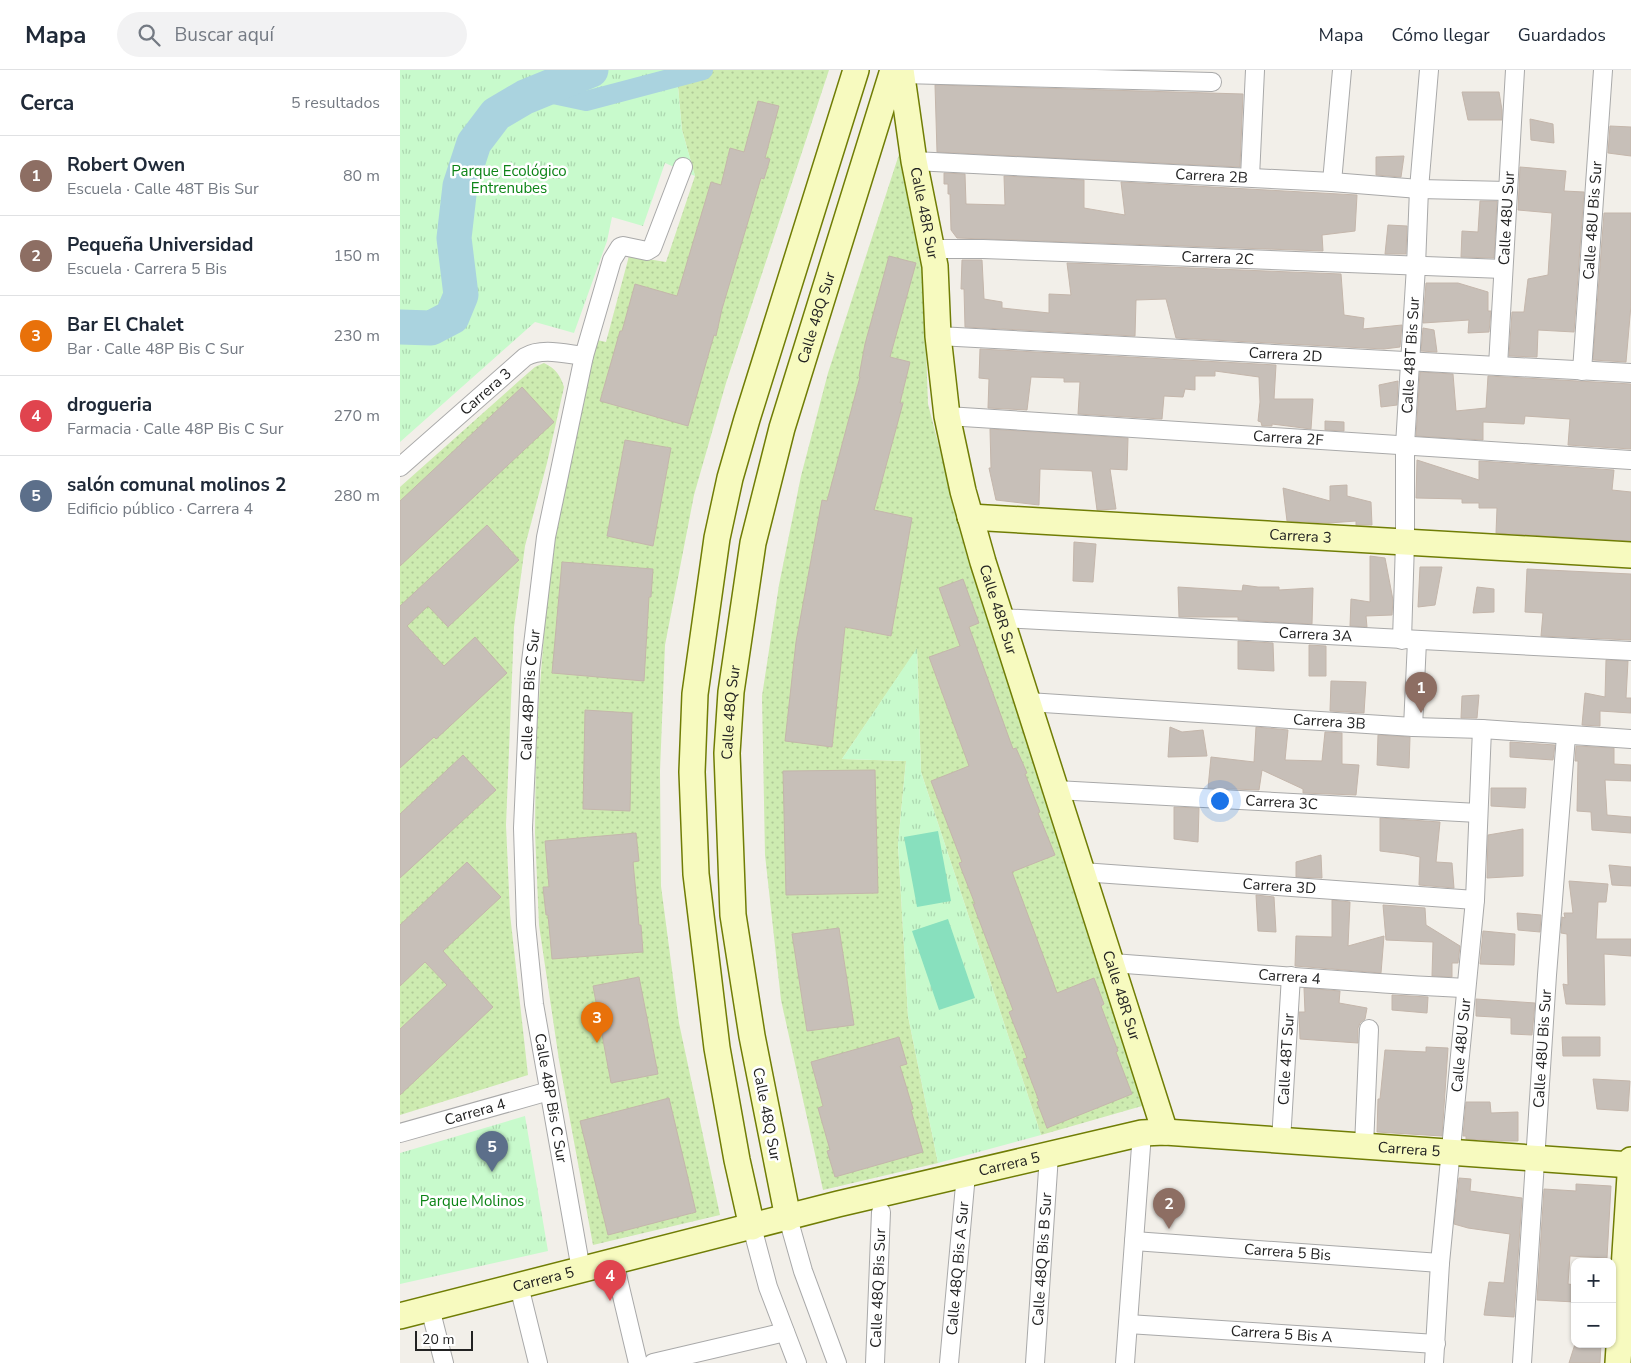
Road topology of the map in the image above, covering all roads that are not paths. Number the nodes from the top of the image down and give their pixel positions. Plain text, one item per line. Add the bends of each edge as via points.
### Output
1 (856, 70) edge
2 (1255, 70) edge
3 (1342, 70) edge
4 (1428, 70) edge
5 (1515, 70) edge
6 (1603, 70) edge
7 (899, 71) edge
8 (1212, 82) dead end
9 (914, 161) junction
10 (683, 167) dead end
11 (1250, 177) junction
12 (1332, 182) junction
13 (1419, 189) junction
14 (1508, 191) junction
15 (933, 249) junction
16 (1416, 266) junction
17 (1503, 269) junction
18 (938, 336) junction
19 (584, 356) junction
20 (1409, 362) junction
21 (1498, 366) junction
22 (1582, 371) junction
23 (1631, 374) edge
24 (947, 416) junction
25 (1405, 445) junction
26 (1631, 460) edge
27 (400, 467) edge
28 (970, 517) junction
29 (1405, 542) junction
30 (1631, 555) edge
31 (1001, 618) junction
32 (1409, 641) junction
33 (1631, 651) edge
34 (1028, 702) junction
35 (1412, 727) junction
36 (1482, 728) junction
37 (1566, 736) junction
38 (1631, 739) edge
39 (1056, 790) junction
40 (1478, 813) junction
41 (1082, 872) junction
42 (1475, 900) junction
43 (1111, 963) junction
44 (1291, 976) junction
45 (1466, 988) junction
46 (1370, 1029) dead end
47 (549, 1091) junction
48 (400, 1133) edge
49 (1154, 1133) junction
50 (1281, 1141) junction
51 (1364, 1146) junction
52 (1451, 1152) junction
53 (1049, 1155) junction
54 (1535, 1158) junction
55 (1631, 1160) edge
56 (1631, 1165) edge
57 (966, 1174) junction
58 (881, 1212) dead end
59 (788, 1218) junction
60 (752, 1227) junction
61 (1134, 1240) junction
62 (614, 1262) junction
63 (1440, 1263) junction
64 (581, 1270) junction
65 (519, 1286) junction
66 (430, 1308) junction
67 (400, 1316) edge
68 (1128, 1324) junction
69 (785, 1332) junction
70 (1436, 1344) junction
71 (444, 1363) edge
72 (538, 1363) edge
73 (638, 1363) edge
74 (653, 1363) edge
75 (797, 1363) edge
76 (838, 1363) edge
77 (875, 1363) edge
78 (949, 1363) edge
79 (1035, 1363) edge
80 (1125, 1363) edge
81 (1434, 1363) edge
82 (1522, 1363) edge
83 (1618, 1363) edge

1 - 60 street via 730,478 717,538 695,694 692,772 696,874 717,1048
2 - 11 street
3 - 12 street
4 - 13 street, Calle 48T Bis Sur
5 - 14 street, Calle 48U Sur
6 - 22 street, Calle 48U Bis Sur
7 - 8 street
7 - 9 street, Calle 48R Sur
7 - 59 street, Calle 48Q Sur via 780,436 753,543 731,692 727,753 733,915 752,1036
9 - 11 street, Carrera 2B
9 - 15 street, Calle 48R Sur
10 - 19 street, Calle 48P Bis C Sur via 652,248 646,251 623,246 612,260
11 - 12 street, Carrera 2B
12 - 13 street, Carrera 2B
13 - 14 street, Carrera 2B
13 - 16 street, Calle 48T Bis Sur
14 - 17 street, Calle 48U Sur
15 - 16 street, Carrera 2C
15 - 18 street, Calle 48R Sur
16 - 17 street, Carrera 2C
16 - 20 street, Calle 48T Bis Sur
17 - 21 street, Calle 48U Sur
18 - 20 street, Carrera 2D
18 - 24 street, Calle 48R Sur
19 - 27 street, Carrera 3 via 540,352 524,357
19 - 47 street, Calle 48P Bis C Sur via 546,537 528,701 523,828 526,925 534,1004
20 - 21 street, Carrera 2D
20 - 25 street, Calle 48T Bis Sur
21 - 22 street, Carrera 2D
22 - 23 street, Carrera 2D
24 - 25 street, Carrera 2F
24 - 28 street, Calle 48R Sur
25 - 26 street, Carrera 2F
25 - 29 street, Calle 48T Bis Sur
28 - 29 street, Carrera 3
28 - 31 street, Calle 48R Sur
29 - 30 street, Carrera 3
29 - 32 street, Calle 48T Bis Sur
31 - 32 street, Carrera 3A
31 - 34 street, Calle 48R Sur
32 - 33 street, Carrera 3A
32 - 35 street, Calle 48T Bis Sur
34 - 35 street, Carrera 3B
34 - 39 street, Calle 48R Sur
35 - 36 street, Carrera 3B
36 - 37 street, Carrera 3B
36 - 40 street, Calle 48U Sur
37 - 38 street, Carrera 3B
37 - 54 street, Calle 48U Bis Sur
39 - 40 street, Carrera 3C
39 - 41 street, Calle 48R Sur
40 - 42 street, Calle 48U Sur
41 - 42 street, Carrera 3D
41 - 43 street, Calle 48R Sur
42 - 45 street, Calle 48U Sur
43 - 44 street, Carrera 4
43 - 49 street, Calle 48R Sur
44 - 45 street, Carrera 4
44 - 50 street, Calle 48T Sur
45 - 52 street, Calle 48U Sur
46 - 51 street
47 - 48 street, Carrera 4
47 - 64 street, Calle 48P Bis C Sur
49 - 50 street, Carrera 5
49 - 53 street, Carrera 5
49 - 61 street, Calle 48R Sur
50 - 51 street, Carrera 5
51 - 52 street, Carrera 5
52 - 54 street, Carrera 5
52 - 63 street, Calle 48U Sur
53 - 57 street, Carrera 5
53 - 79 street, Calle 48Q Bis B Sur
54 - 56 street, Carrera 5
54 - 82 street, Calle 48U Bis Sur
55 - 56 street
56 - 83 street
57 - 59 street, Carrera 5
57 - 78 street, Calle 48Q Bis A Sur
58 - 77 street, Calle 48Q Bis Sur
59 - 60 street, Carrera 5
59 - 76 street, Calle 48Q Sur via 803,1271
60 - 62 street, Carrera 5
60 - 69 street via 762,1270
61 - 63 street, Carrera 5 Bis
61 - 68 street, Calle 48R Sur
62 - 64 street, Carrera 5
62 - 73 street
63 - 70 street, Calle 48U Sur
64 - 65 street, Carrera 5
65 - 66 street, Carrera 5
65 - 72 street
66 - 67 street, Carrera 5
66 - 71 street
68 - 70 street, Carrera 5 Bis A
68 - 80 street, Calle 48R Sur
69 - 74 street
69 - 75 street
70 - 81 street, Calle 48U Sur

